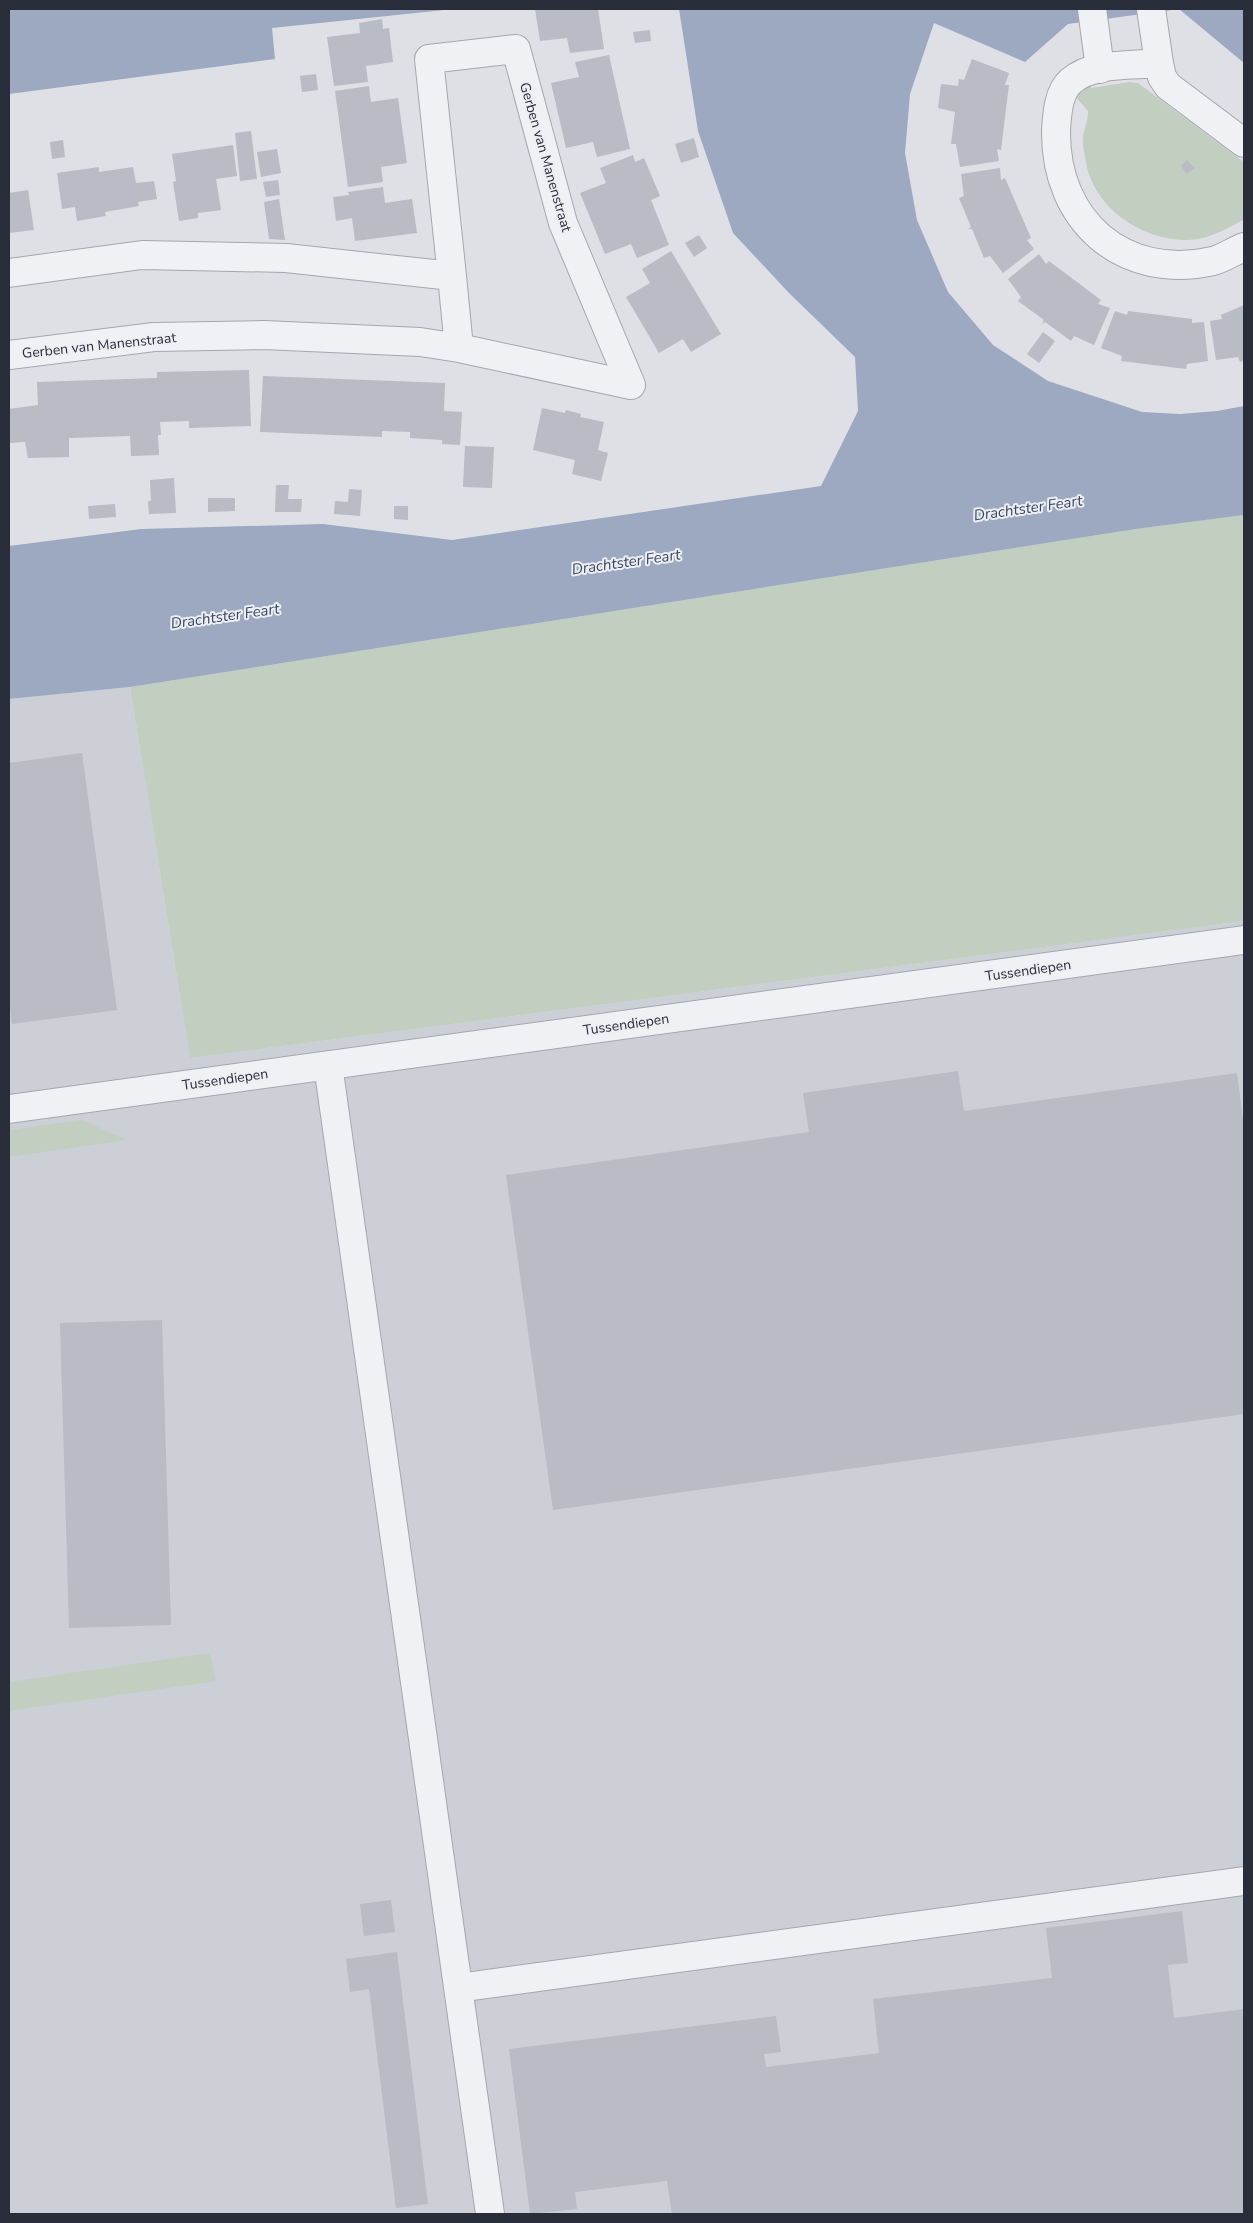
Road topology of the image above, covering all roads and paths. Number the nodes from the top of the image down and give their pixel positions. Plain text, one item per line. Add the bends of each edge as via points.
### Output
1 (1152, 17) edge
2 (1093, 20) edge
3 (1159, 63) junction
4 (1100, 68) junction
5 (1244, 143) edge
6 (1244, 247) edge
7 (9, 274) edge
8 (452, 276) junction
9 (459, 348) junction
10 (9, 355) edge
11 (1244, 940) edge
12 (328, 1065) junction
13 (9, 1109) edge
14 (1244, 1881) edge
15 (458, 1988) junction
16 (490, 2214) edge

1 - 3 street
2 - 4 street
3 - 4 street
3 - 5 street via 1168,86
4 - 6 street via 1069,82 1062,93 1057,117 1056,147 1063,182 1091,228 1113,247 1144,262 1177,265 1214,260
7 - 8 street via 142,256 286,258
8 - 9 street, Gerben van Manenstraat
8 - 9 street, Gerben van Manenstraat via 429,59 516,49 563,223 631,385
9 - 10 street, Gerben van Manenstraat via 420,342 264,335 154,337
11 - 12 street, Tussendiepen
12 - 13 street, Tussendiepen
12 - 15 street
14 - 15 street
15 - 16 street

